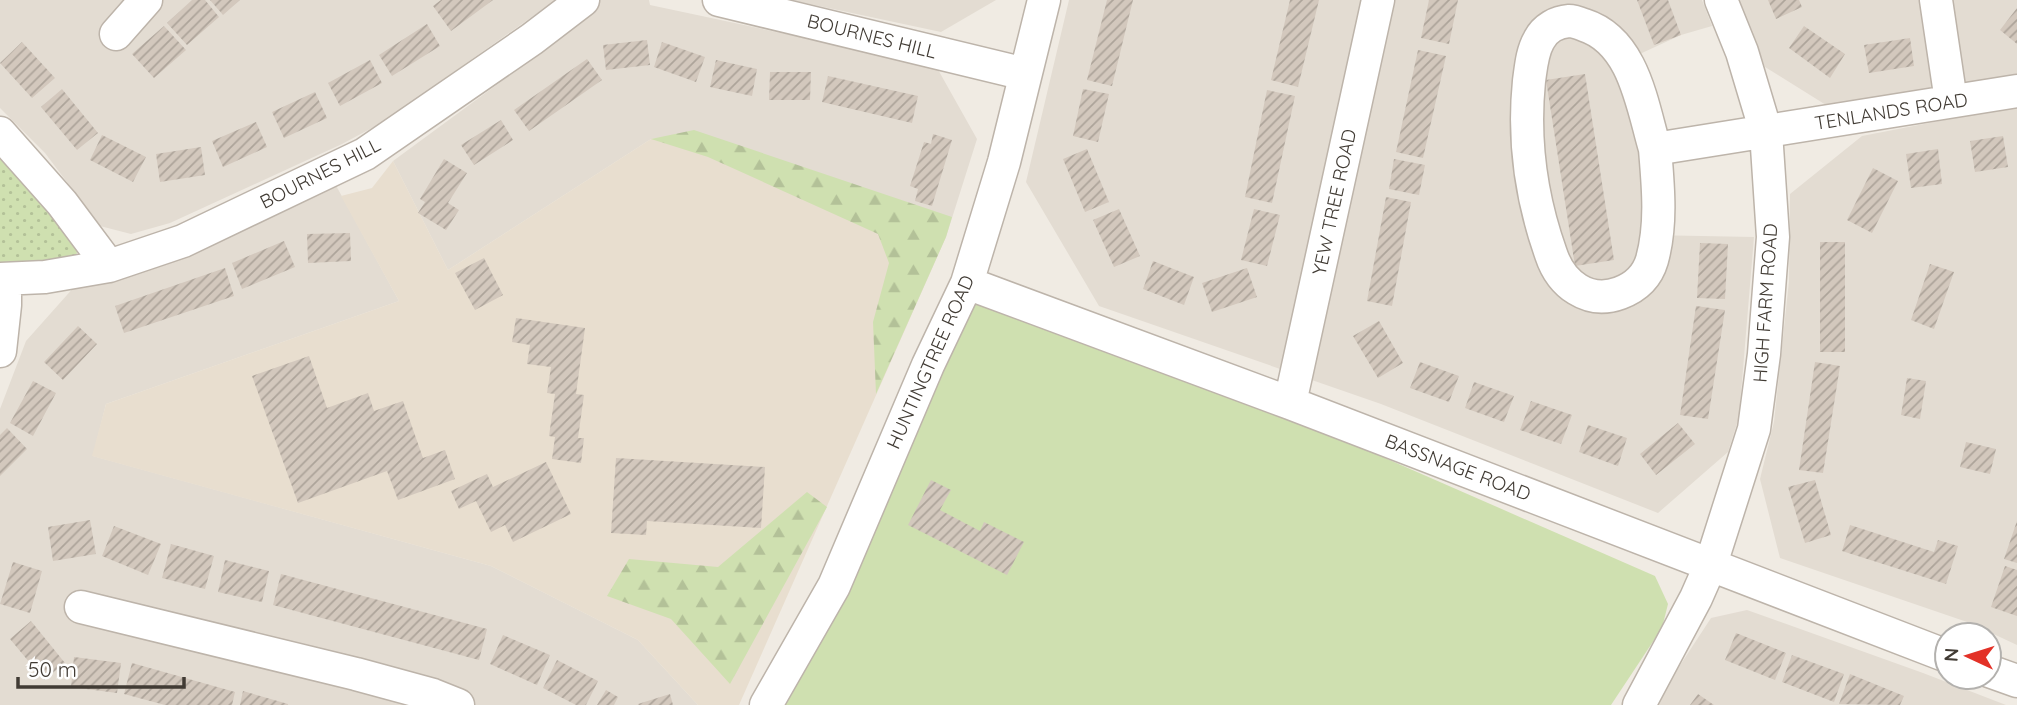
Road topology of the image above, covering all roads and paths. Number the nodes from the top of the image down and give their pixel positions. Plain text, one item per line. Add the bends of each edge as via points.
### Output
1 (146, 0) edge
2 (583, 0) edge
3 (1044, 0) edge
4 (1378, 0) edge
5 (1721, 0) edge
6 (1936, 0) edge
7 (736, 2) edge
8 (116, 34) dead end
9 (1025, 74) junction
10 (2017, 91) edge
11 (1951, 101) junction
12 (0, 132) edge
13 (1766, 132) junction
14 (1655, 149) junction
15 (109, 266) junction
16 (2, 279) edge
17 (967, 283) junction
18 (0, 351) edge
19 (1290, 403) junction
20 (1711, 564) junction
21 (81, 607) dead end
22 (1933, 651) edge
23 (458, 705) edge
24 (766, 705) edge
25 (1639, 705) edge

1 - 8 street
2 - 15 street, BOURNES HILL via 365,154 183,241
3 - 9 street, HUNTINGTREE ROAD
4 - 19 street, YEW TREE ROAD
5 - 13 street, HIGH FARM ROAD
6 - 11 street
7 - 9 street, BOURNES HILL
9 - 17 street, HUNTINGTREE ROAD
10 - 11 street, TENLANDS ROAD
11 - 13 street, TENLANDS ROAD
12 - 15 street
13 - 14 street, TENLANDS ROAD
13 - 20 street, HIGH FARM ROAD via 1773,237 1764,355 1754,429
14 - 14 street via 1656,234 1645,276 1632,289 1613,296 1600,298 1581,292 1552,259 1532,183 1528,147 1531,61 1539,38 1553,25 1572,21 1593,28 1614,44 1630,66
15 - 16 street, BOURNES HILL
16 - 18 street via 5,305
17 - 19 street, BASSNAGE ROAD
17 - 24 street, HUNTINGTREE ROAD via 834,586
19 - 20 street, BASSNAGE ROAD
20 - 22 street, BASSNAGE ROAD
20 - 25 street, HIGH FARM ROAD
21 - 23 street via 356,674

